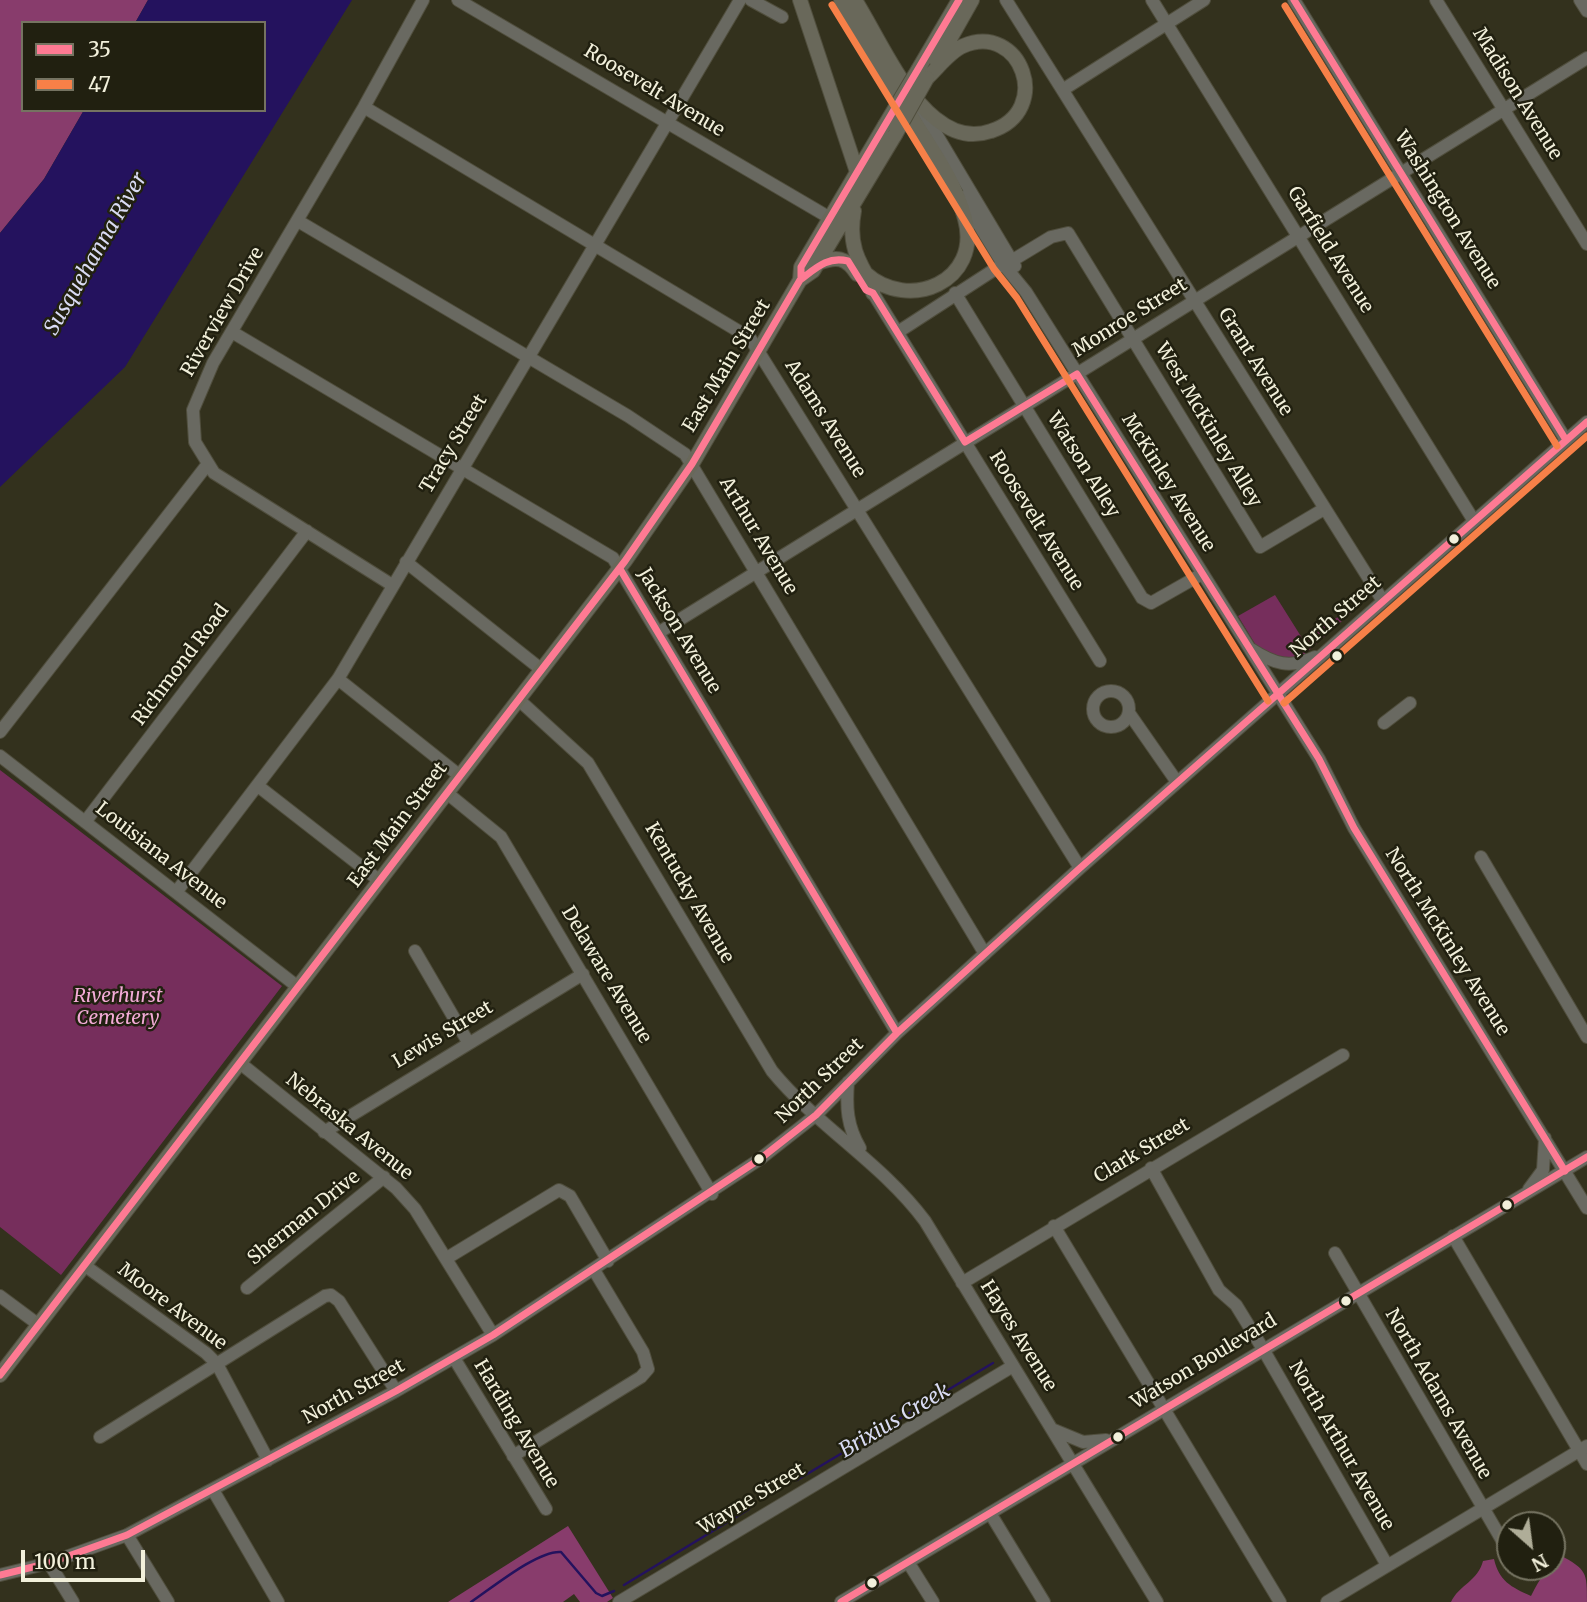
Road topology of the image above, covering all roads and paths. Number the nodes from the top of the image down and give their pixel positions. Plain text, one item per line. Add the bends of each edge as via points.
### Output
1 (423, 0) edge
2 (458, 0) edge
3 (740, 0) edge
4 (751, 0) edge
5 (800, 0) edge
6 (841, 0) edge
7 (855, 0) edge
8 (959, 0) edge
9 (972, 0) edge
10 (1006, 0) edge
11 (1152, 0) edge
12 (1204, 0) edge
13 (1294, 0) edge
14 (1436, 0) edge
15 (1580, 0) edge
16 (1587, 11) edge
17 (782, 17) dead end
18 (1167, 24) junction
19 (1587, 58) edge
20 (923, 73) junction
21 (1064, 89) junction
22 (917, 101) junction
23 (365, 107) junction
24 (1504, 110) junction
25 (668, 122) junction
26 (890, 130) junction
27 (857, 172) junction
28 (1401, 173) junction
29 (950, 179) junction
30 (857, 199) junction
31 (830, 218) junction
32 (298, 221) junction
33 (1299, 235) junction
34 (1587, 244) edge
35 (596, 245) junction
36 (1008, 262) junction
37 (818, 263) junction
38 (865, 273) junction
39 (800, 280) junction
40 (873, 293) junction
41 (955, 293) junction
42 (1195, 300) junction
43 (232, 331) junction
44 (898, 332) junction
45 (1134, 340) junction
46 (759, 350) junction
47 (528, 358) junction
48 (1077, 374) junction
49 (1023, 406) junction
50 (1587, 422) edge
51 (1566, 440) junction
52 (965, 442) junction
53 (691, 464) junction
54 (207, 465) junction
55 (461, 469) junction
56 (858, 509) junction
57 (1324, 509) junction
58 (1474, 521) junction
59 (307, 531) junction
60 (406, 562) junction
61 (620, 569) junction
62 (757, 572) junction
63 (1202, 574) junction
64 (392, 585) junction
65 (1383, 601) junction
66 (658, 633) junction
67 (1246, 645) junction
68 (1328, 651) junction
69 (1100, 661) dead end
70 (542, 670) junction
71 (338, 679) junction
72 (1277, 695) junction
73 (519, 700) junction
74 (1410, 703) dead end
75 (1129, 713) dead end
76 (1384, 723) dead end
77 (0, 732) edge
78 (0, 756) edge
79 (460, 776) junction
80 (1177, 782) junction
81 (258, 786) junction
82 (447, 793) junction
83 (85, 822) junction
84 (1481, 857) dead end
85 (1080, 868) junction
86 (380, 881) junction
87 (177, 891) junction
88 (415, 951) dead end
89 (985, 954) junction
90 (583, 975) junction
91 (298, 987) junction
92 (897, 1033) junction
93 (1587, 1037) edge
94 (468, 1042) junction
95 (1343, 1055) dead end
96 (240, 1063) junction
97 (848, 1082) junction
98 (816, 1115) junction
99 (324, 1132) junction
100 (1545, 1135) junction
101 (866, 1157) junction
102 (1587, 1157) edge
103 (1151, 1168) junction
104 (1565, 1171) junction
105 (384, 1177) junction
106 (1527, 1192) junction
107 (712, 1194) junction
108 (1587, 1208) edge
109 (1055, 1226) junction
110 (1453, 1236) junction
111 (1335, 1253) dead end
112 (447, 1258) junction
113 (608, 1261) junction
114 (84, 1265) junction
115 (594, 1270) junction
116 (962, 1283) junction
117 (247, 1288) dead end
118 (1357, 1293) junction
119 (0, 1296) edge
120 (39, 1325) junction
121 (493, 1335) junction
122 (1263, 1349) junction
123 (454, 1358) junction
124 (217, 1364) junction
125 (1013, 1366) junction
126 (0, 1375) edge
127 (396, 1391) junction
128 (1165, 1407) junction
129 (1052, 1429) junction
130 (100, 1437) dead end
131 (1114, 1439) junction
132 (1583, 1448) edge
133 (513, 1455) junction
134 (268, 1460) junction
135 (1073, 1464) junction
136 (1587, 1464) edge
137 (213, 1490) junction
138 (1482, 1508) junction
139 (545, 1509) dead end
140 (990, 1513) junction
141 (1496, 1531) edge
142 (127, 1535) junction
143 (908, 1562) junction
144 (49, 1563) junction
145 (1387, 1565) junction
146 (0, 1576) edge
147 (73, 1602) edge
148 (168, 1602) edge
149 (278, 1602) edge
150 (618, 1602) edge
151 (841, 1602) edge
152 (933, 1602) edge
153 (1044, 1602) edge
154 (1157, 1602) edge
155 (1280, 1602) edge
156 (1326, 1602) edge

1 - 23 street, Riverview Drive
2 - 25 street, Roosevelt Avenue
3 - 25 street, Tracy Street
4 - 17 street
5 - 27 main road
6 - 29 main road
7 - 22 main road
8 - 20 main road, East Main Street
9 - 20 main road, East Main Street
10 - 21 street, Grant Avenue
11 - 18 street, Garfield Avenue
12 - 18 street
13 - 28 street, Washington Avenue
14 - 24 street, Madison Avenue
15 - 16 street
18 - 21 street
18 - 33 street, Garfield Avenue
19 - 24 street, Monroe Street
20 - 22 main road via 956,50 982,42 1001,47 1014,57 1024,74 1026,91 1014,118 979,134 951,129
20 - 26 main road, East Main Street, bridge
21 - 42 street, Grant Avenue
22 - 36 street, McKinley Avenue
23 - 32 street, Riverview Drive
23 - 35 street, Adams Avenue
24 - 28 street, Monroe Street
24 - 34 street, Madison Avenue
25 - 31 street, Roosevelt Avenue
25 - 35 street, Tracy Street
26 - 27 main road, East Main Street
26 - 30 main road, East Main Street
27 - 31 main road, East Main Street
28 - 33 street, Monroe Street
28 - 51 street, Washington Avenue
29 - 36 street, McKinley Avenue
29 - 38 main road via 968,231 955,270 934,287 908,292 889,288
30 - 37 main road, East Main Street
30 - 38 main road via 850,238
31 - 39 main road, East Main Street via 801,267
32 - 43 street, Riverview Drive
32 - 47 street, Arthur Avenue
33 - 42 street, Monroe Street
33 - 58 street, Garfield Avenue
35 - 46 street, Adams Avenue via 745,333
35 - 47 street, Tracy Street
36 - 41 street
36 - 45 street, West McKinley Alley via 1051,237 1068,233
36 - 48 street, McKinley Avenue
37 - 39 main road, East Main Street
37 - 40 main road via 831,258 848,261 866,290
38 - 40 main road
39 - 46 main road, East Main Street
40 - 44 street, Roosevelt Avenue
41 - 44 street
41 - 49 street, Watson Alley
42 - 45 street, Monroe Street
42 - 57 street, Grant Avenue
43 - 54 street, Riverview Drive via 193,410 195,442
43 - 55 street, Jackson Avenue
44 - 52 street, Roosevelt Avenue
45 - 48 street, Monroe Street
45 - 57 street, West McKinley Alley via 1261,547
46 - 53 main road, East Main Street
46 - 56 street, Adams Avenue
47 - 53 street, Arthur Avenue via 679,448
47 - 55 street, Tracy Street
48 - 49 street, Monroe Street
48 - 63 street, McKinley Avenue
49 - 52 street, Monroe Street
49 - 63 street, Watson Alley via 1146,602
50 - 51 street, North Street
51 - 58 street, North Street
52 - 56 street, Monroe Street
52 - 69 street, Roosevelt Avenue
53 - 61 main road, East Main Street
53 - 62 street, Arthur Avenue
54 - 59 street via 234,488
54 - 77 street
55 - 60 street, Tracy Street
55 - 61 street, Jackson Avenue via 613,558
56 - 62 street, Monroe Street
56 - 85 street, Adams Avenue
57 - 65 street, Grant Avenue
58 - 65 street, North Street
59 - 64 street
59 - 83 street, Richmond Road
60 - 64 street, Tracy Street
60 - 70 street
61 - 66 street, Jackson Avenue
61 - 70 main road, East Main Street
62 - 66 street, Monroe Street
62 - 89 street, Arthur Avenue
63 - 67 street, McKinley Avenue
64 - 71 street, Tracy Street
65 - 68 street, North Street
66 - 92 street, Jackson Avenue
67 - 68 street via 1281,664 1300,664
67 - 72 street, McKinley Avenue
68 - 72 street, North Street
70 - 73 main road, East Main Street
71 - 79 street
71 - 81 street, Tracy Street
72 - 80 street, North Street
72 - 100 street, North McKinley Avenue
73 - 79 main road, East Main Street
73 - 98 street, Kentucky Avenue via 588,763 772,1071
74 - 76 street
75 - 80 street
78 - 83 street, Louisiana Avenue
79 - 82 main road, East Main Street
80 - 85 street, North Street
81 - 86 street
81 - 87 street, Tracy Street
82 - 86 main road, East Main Street
82 - 90 street, Delaware Avenue via 501,837
83 - 87 street, Louisiana Avenue
84 - 93 street
85 - 89 street, North Street
86 - 91 main road, East Main Street
87 - 91 street, Louisiana Avenue
88 - 94 street
89 - 92 street, North Street
90 - 94 street, Lewis Street
90 - 107 street, Delaware Avenue
91 - 96 main road, East Main Street
92 - 97 street, North Street
94 - 99 street, Lewis Street
95 - 103 street, Clark Street
96 - 99 street, Nebraska Avenue
96 - 114 main road, East Main Street
97 - 98 street, North Street
97 - 101 street via 846,1110
98 - 101 street, Hayes Avenue
98 - 107 street, North Street
99 - 105 street, Nebraska Avenue
100 - 104 street, North McKinley Avenue
100 - 106 street via 1543,1170
101 - 116 street, Hayes Avenue via 915,1208
102 - 104 street, Watson Boulevard
103 - 109 street, Clark Street
103 - 122 street, North Arthur Avenue via 1219,1290 1236,1305
104 - 106 street, Watson Boulevard
104 - 108 street, North McKinley Avenue
105 - 112 street, Nebraska Avenue via 415,1209
105 - 117 street, Sherman Drive
106 - 110 street, Watson Boulevard
107 - 113 street, North Street
109 - 116 street, Clark Street
109 - 128 street
110 - 118 street, Watson Boulevard
110 - 132 street
111 - 118 street, North Adams Avenue
112 - 113 street via 559,1190 570,1196
112 - 121 street, Nebraska Avenue
113 - 115 street, North Street
114 - 120 main road, East Main Street
114 - 124 street, Moore Avenue
115 - 121 street, North Street
115 - 133 street via 643,1352 648,1369
116 - 125 street, Hayes Avenue
118 - 122 street, Watson Boulevard
118 - 138 street, North Adams Avenue
119 - 120 street
120 - 126 main road, East Main Street
121 - 123 street, North Street
122 - 128 street, Watson Boulevard
122 - 145 street, North Arthur Avenue
123 - 127 street, North Street
123 - 133 street, Harding Avenue
124 - 127 street via 331,1296 339,1301
124 - 130 street
124 - 134 street, Moore Avenue
125 - 129 street, Hayes Avenue
125 - 150 street, Wayne Street
127 - 134 street, North Street
128 - 131 street, Watson Boulevard
128 - 155 street
129 - 131 street via 1083,1442
129 - 135 street, Hayes Avenue
131 - 135 street, Watson Boulevard
132 - 136 street
132 - 138 street
133 - 139 street, Harding Avenue
134 - 137 street, North Street
135 - 140 street, Watson Boulevard
135 - 154 street, Hayes Avenue
137 - 142 street, North Street
137 - 149 street
138 - 141 street, North Adams Avenue
138 - 145 street
140 - 143 street, Watson Boulevard
140 - 153 street
142 - 144 street, North Street
142 - 148 street
143 - 151 street, Watson Boulevard
143 - 152 street
144 - 146 street, North Street
144 - 147 street
145 - 156 street

